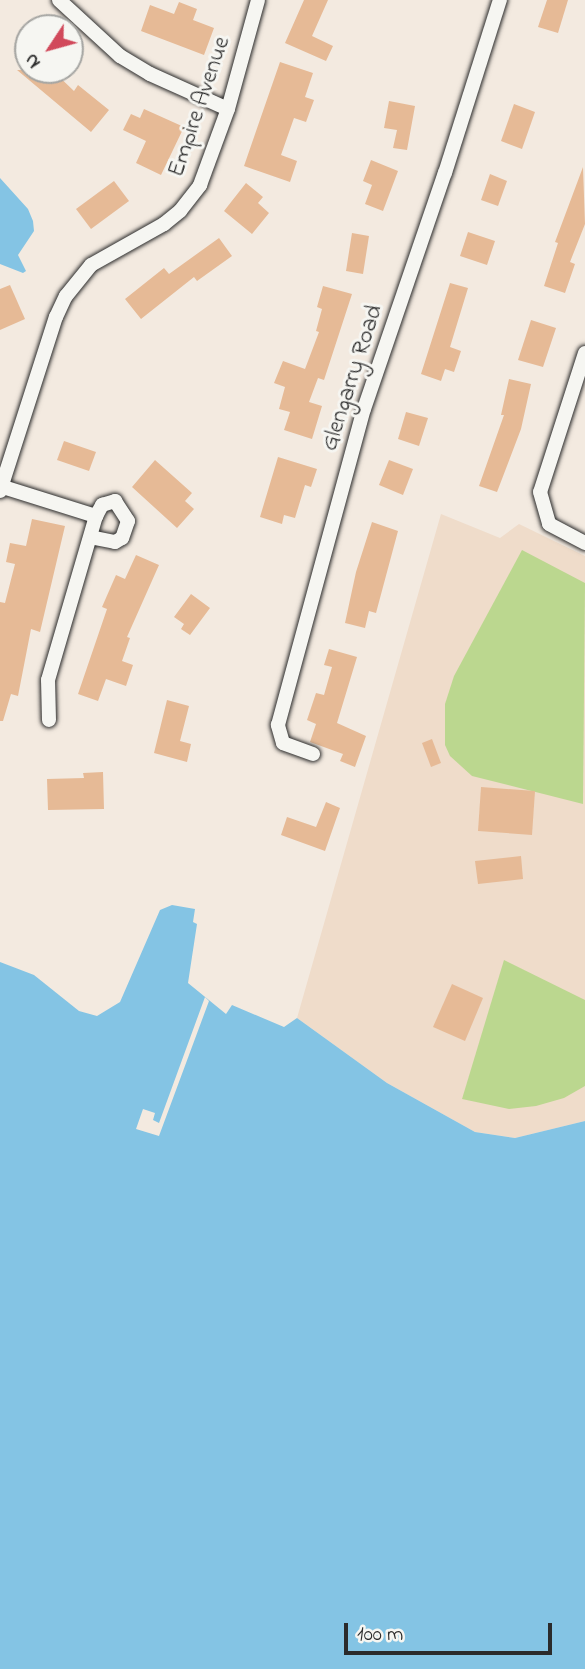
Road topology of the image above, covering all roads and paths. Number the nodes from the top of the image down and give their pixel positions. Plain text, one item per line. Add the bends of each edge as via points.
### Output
1 (59, 0) edge
2 (258, 0) edge
3 (500, 0) edge
4 (228, 109) junction
5 (585, 353) edge
6 (1, 488) edge
7 (96, 516) junction
8 (90, 537) junction
9 (585, 543) edge
10 (49, 720) dead end
11 (313, 754) dead end

1 - 4 street via 120,56
2 - 4 street, Empire Avenue
3 - 11 street, Glengarry Road via 364,409 278,725 283,743
4 - 6 street, Empire Avenue via 191,200 164,224 92,265 66,296
5 - 9 street via 540,492 549,524
6 - 7 street
7 - 8 street
7 - 8 street via 103,505 115,502 128,521 126,531 115,542
8 - 10 street via 48,680

